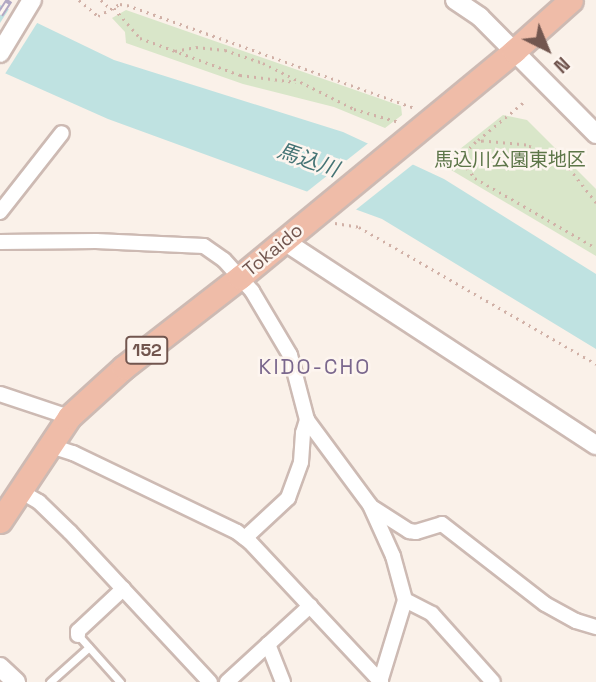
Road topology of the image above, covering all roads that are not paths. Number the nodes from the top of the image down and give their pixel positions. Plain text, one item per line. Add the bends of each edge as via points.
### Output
1 (32, 0) edge
2 (455, 0) edge
3 (571, 0) edge
4 (514, 51) junction
5 (0, 53) edge
6 (62, 133) dead end
7 (596, 134) edge
8 (0, 212) edge
9 (284, 241) junction
10 (0, 242) edge
11 (240, 277) junction
12 (0, 394) edge
13 (69, 417) junction
14 (307, 420) junction
15 (596, 444) edge
16 (51, 446) junction
17 (20, 491) junction
18 (370, 505) junction
19 (0, 521) edge
20 (244, 538) junction
21 (123, 589) junction
22 (405, 600) junction
23 (310, 606) junction
24 (596, 627) edge
25 (78, 635) joint
26 (268, 644) junction
27 (89, 647) junction
28 (0, 667) edge
29 (16, 682) edge
30 (50, 682) edge
31 (120, 682) edge
32 (210, 682) edge
33 (227, 682) edge
34 (283, 682) edge
35 (380, 682) edge
36 (492, 682) edge

1 - 5 street
2 - 4 street
3 - 4 highway, Tokaido / 152
4 - 7 street
4 - 9 highway, Tokaido / 152 via 402,133 329,215
6 - 8 street
9 - 11 highway, Tokaido / 152
9 - 15 street
10 - 11 street via 204,246
11 - 13 highway, Tokaido / 152 via 124,367
11 - 14 street via 293,362
12 - 13 street
13 - 16 highway, Tokaido / 152
14 - 18 street
14 - 20 street via 301,461 288,498
16 - 17 highway, Tokaido / 152
16 - 20 street
17 - 19 highway, Tokaido / 152
17 - 21 street via 39,502
18 - 22 street via 393,556
18 - 24 street via 409,531 442,524 545,604
20 - 23 street
21 - 25 street
21 - 32 street
22 - 35 street
22 - 36 street via 432,614
23 - 26 street
23 - 35 street
25 - 27 lane
26 - 33 street
26 - 34 street
27 - 30 lane
27 - 31 lane
28 - 29 street

